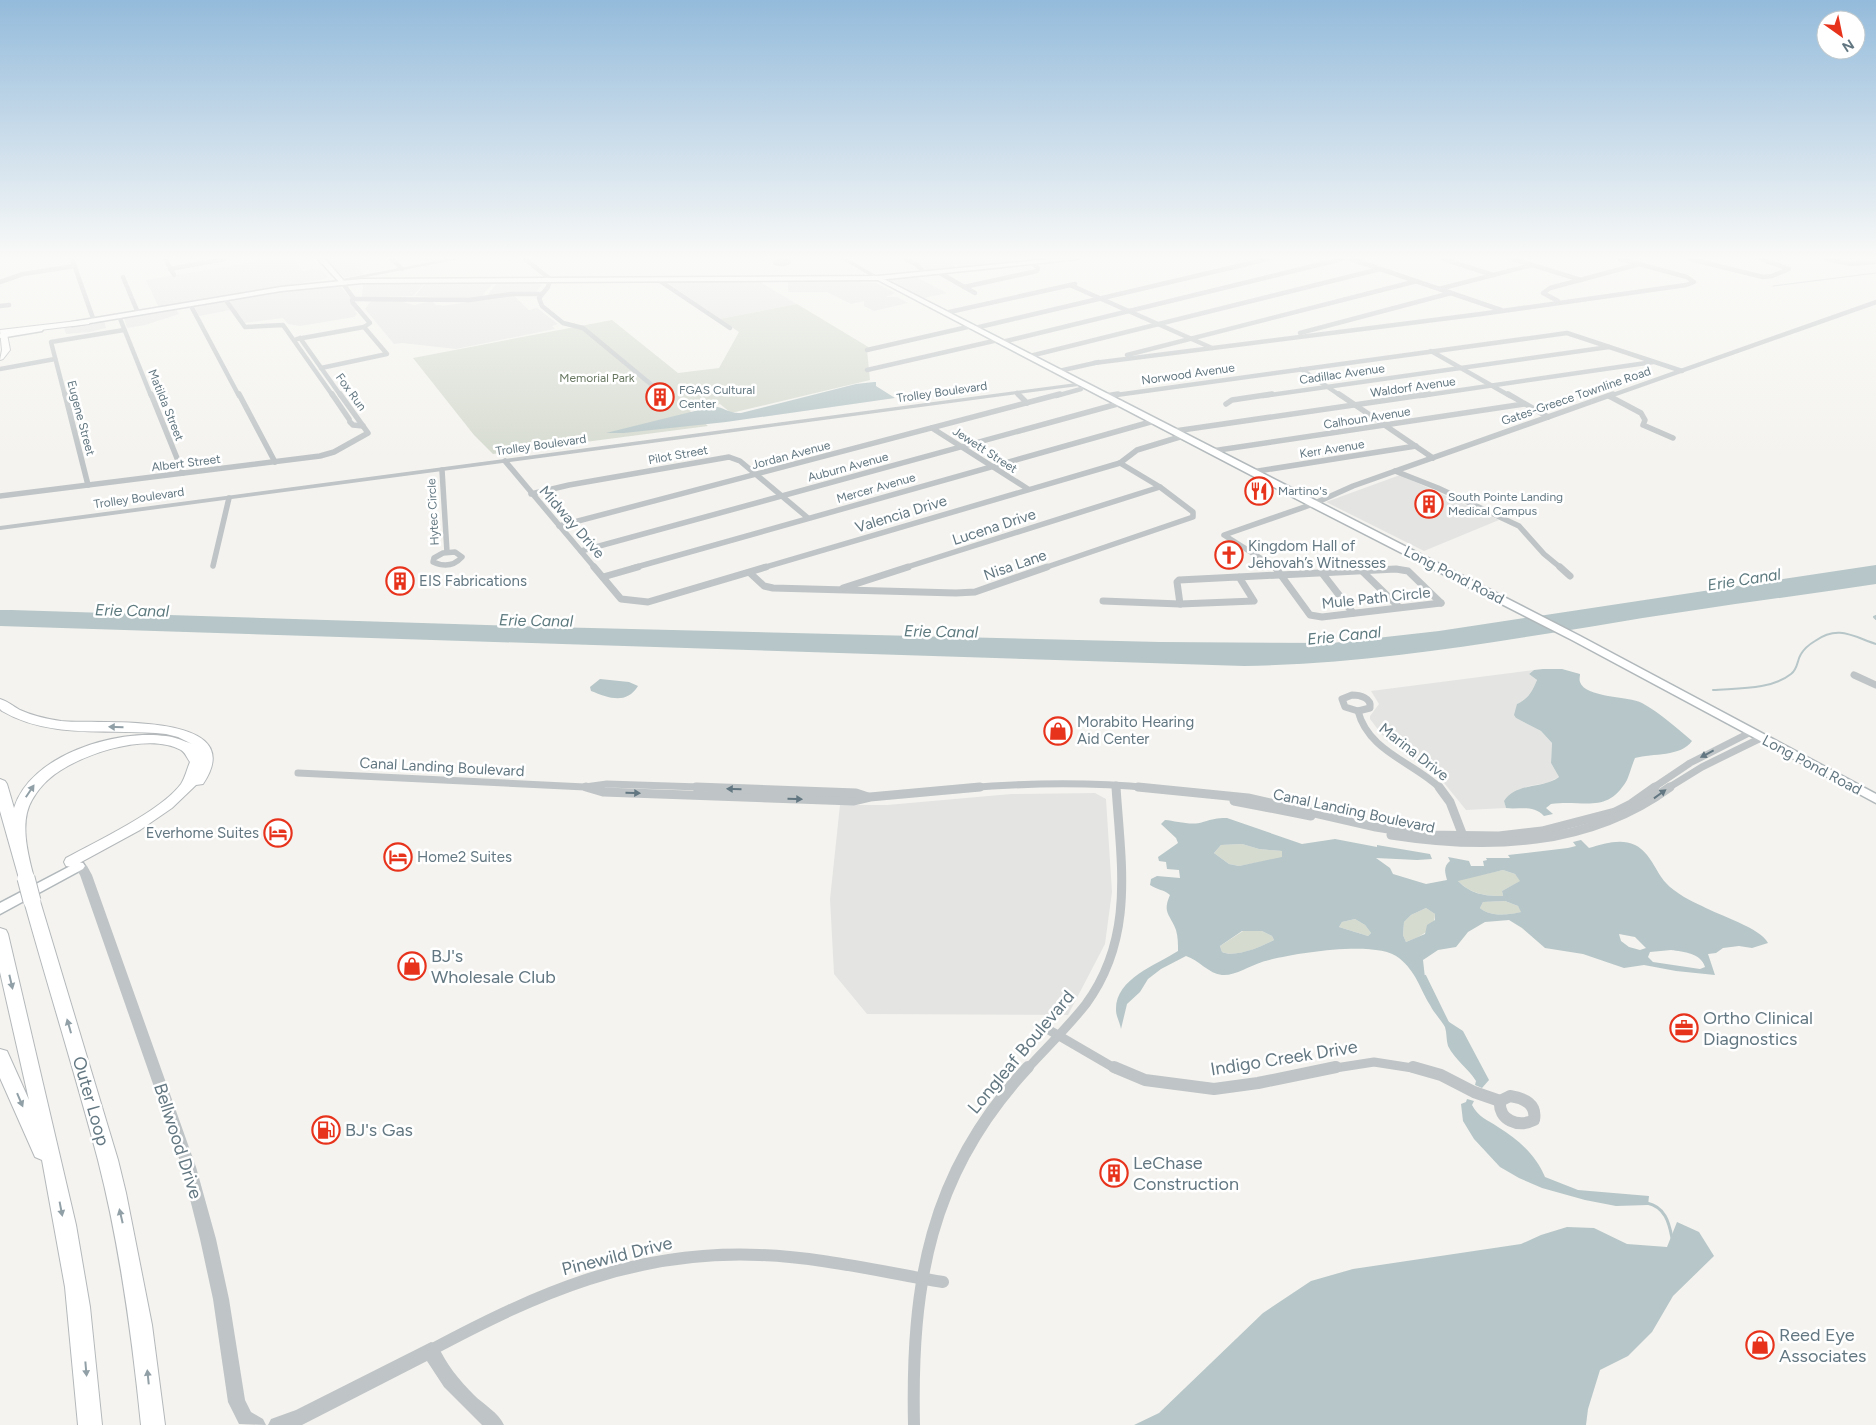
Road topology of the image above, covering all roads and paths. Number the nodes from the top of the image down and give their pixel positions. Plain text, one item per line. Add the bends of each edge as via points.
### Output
1 (59, 326) edge
2 (122, 326) edge
3 (202, 326) edge
4 (244, 326) edge
5 (274, 326) edge
6 (283, 326) edge
7 (573, 326) edge
8 (726, 326) edge
9 (971, 326) edge
10 (981, 326) edge
11 (1067, 326) edge
12 (1153, 326) edge
13 (1162, 326) edge
14 (1244, 326) edge
15 (1327, 326) edge
16 (1349, 326) edge
17 (1385, 326) edge
18 (1810, 326) edge
19 (364, 327) joint
20 (974, 327) junction
21 (730, 328) dead end
22 (1358, 329) junction
23 (124, 330) junction
24 (1, 334) edge
25 (300, 338) junction
26 (293, 339) junction
27 (1192, 339) junction
28 (1000, 341) junction
29 (1269, 341) junction
30 (1611, 347) junction
31 (1212, 348) junction
32 (867, 350) dead end
33 (1431, 351) junction
34 (1030, 356) junction
35 (0, 357) edge
36 (55, 359) junction
37 (1655, 362) junction
38 (1094, 363) junction
39 (321, 368) junction
40 (1461, 368) junction
41 (0, 369) edge
42 (1301, 369) junction
43 (867, 370) dead end
44 (1059, 371) junction
45 (1682, 371) junction
46 (653, 386) dead end
47 (1492, 386) junction
48 (1082, 387) junction
49 (1327, 387) junction
50 (1017, 393) junction
51 (1106, 396) junction
52 (1609, 396) junction
53 (1027, 403) junction
54 (1121, 403) junction
55 (1226, 404) dead end
56 (1524, 404) junction
57 (1355, 405) junction
58 (1548, 417) junction
59 (1154, 421) junction
60 (1384, 425) junction
61 (363, 426) junction
62 (932, 428) junction
63 (1175, 431) junction
64 (368, 433) joint
65 (1183, 436) junction
66 (1673, 438) dead end
67 (962, 446) junction
68 (1416, 446) junction
69 (1212, 451) junction
70 (1433, 458) junction
71 (505, 461) junction
72 (275, 462) junction
73 (1120, 462) junction
74 (992, 466) junction
75 (442, 470) junction
76 (1399, 470) junction
77 (1252, 472) junction
78 (183, 473) junction
79 (756, 474) junction
80 (88, 485) junction
81 (1160, 487) junction
82 (1028, 490) junction
83 (531, 494) junction
84 (0, 496) edge
85 (782, 496) junction
86 (229, 498) junction
87 (1313, 504) junction
88 (808, 518) junction
89 (559, 526) junction
90 (0, 528) edge
91 (580, 551) junction
92 (446, 552) dead end
93 (213, 566) dead end
94 (1362, 571) junction
95 (750, 573) junction
96 (1322, 573) junction
97 (1281, 575) junction
98 (1570, 576) dead end
99 (604, 577) junction
100 (1239, 578) junction
101 (836, 590) junction
102 (621, 599) joint
103 (1102, 601) dead end
104 (1180, 604) junction
105 (1399, 607) junction
106 (1353, 613) junction
107 (1854, 675) dead end
108 (1876, 685) edge
109 (0, 703) edge
110 (1358, 712) dead end
111 (1756, 735) junction
112 (298, 773) dead end
113 (0, 784) edge
114 (1116, 785) junction
115 (1876, 799) edge
116 (1465, 840) junction
117 (19, 855) junction
118 (75, 864) junction
119 (0, 902) edge
120 (0, 910) edge
121 (0, 934) edge
122 (1049, 1030) dead end
123 (1060, 1036) junction
124 (0, 1056) edge
125 (1500, 1101) dead end
126 (56, 1184) junction
127 (920, 1278) junction
128 (943, 1282) dead end
129 (431, 1350) junction
130 (90, 1425) edge
131 (153, 1425) edge
132 (258, 1425) edge
133 (278, 1425) edge
134 (495, 1425) edge
135 (914, 1425) edge

1 - 24 highway
2 - 23 street, Matilda Street
3 - 72 street
4 - 5 street
6 - 26 street
7 - 46 street via 581,327
8 - 21 street
9 - 20 main road, Long Pond Road
10 - 20 street
11 - 28 street
12 - 34 street
13 - 27 street
14 - 27 street
15 - 29 street
16 - 22 street
17 - 22 street
18 - 45 street, Gates-Greece Townline Road
19 - 25 street
19 - 39 street via 386,355
20 - 28 main road, Long Pond Road
20 - 32 street
22 - 29 street
23 - 36 street, Eugene Street via 51,342
23 - 78 street, Matilda Street
24 - 35 highway via 6,350
25 - 26 street
25 - 39 street, Fox Run
26 - 61 street via 353,425
27 - 31 street
27 - 38 street
28 - 34 main road, Long Pond Road
28 - 43 street
29 - 31 street
30 - 33 street, Norwood Avenue via 1570,333
30 - 37 street
30 - 40 street, Cadillac Avenue
31 - 38 street
33 - 40 street
33 - 42 street, Norwood Avenue
34 - 44 main road, Long Pond Road
36 - 41 street
36 - 80 street, Eugene Street
37 - 45 street
37 - 47 street, Waldorf Avenue
38 - 44 street
39 - 61 street, Fox Run
40 - 47 street
40 - 49 street, Cadillac Avenue
42 - 49 street
42 - 51 street, Norwood Avenue
44 - 48 main road, Long Pond Road
45 - 52 street, Gates-Greece Townline Road
47 - 56 street
47 - 57 street, Waldorf Avenue
48 - 50 street, Trolley Boulevard
48 - 51 main road, Long Pond Road
48 - 53 street, Jordan Avenue
49 - 55 street, Cadillac Avenue via 1232,400
49 - 57 street
50 - 53 street
50 - 71 street, Trolley Boulevard
51 - 54 main road, Long Pond Road
52 - 58 street, Gates-Greece Townline Road
52 - 66 street via 1641,413 1645,420 1643,425
53 - 62 street, Jordan Avenue
54 - 59 main road, Long Pond Road
54 - 67 street, Auburn Avenue
56 - 58 street
56 - 60 street, Calhoun Avenue
57 - 60 street
57 - 63 street, Waldorf Avenue
58 - 70 street, Gates-Greece Townline Road
59 - 63 main road, Long Pond Road
59 - 74 street, Mercer Avenue
60 - 68 street
60 - 69 street, Calhoun Avenue
61 - 64 street, Fox Run
62 - 67 street, Jewett Street
62 - 79 street, Jordan Avenue
63 - 65 main road, Long Pond Road
64 - 72 street, Albert Street via 330,454
65 - 69 main road, Long Pond Road
65 - 73 street, Valencia Drive via 1137,450
67 - 74 street, Jewett Street
67 - 85 street, Auburn Avenue
68 - 70 street
68 - 77 street, Kerr Avenue
69 - 77 main road, Long Pond Road
70 - 76 street, Gates-Greece Townline Road
71 - 75 street, Trolley Boulevard
71 - 83 street, Midway Drive
72 - 78 street, Albert Street
73 - 81 street, Nisa Lane
73 - 82 street, Valencia Drive
74 - 82 street, Jewett Street
74 - 88 street, Mercer Avenue
75 - 86 street, Trolley Boulevard
75 - 92 street, Hytec Circle
76 - 87 street, Gates-Greece Townline Road
76 - 98 street via 1519,526
77 - 87 main road, Long Pond Road
78 - 80 street, Albert Street
79 - 83 street, Pilot Street via 737,459 724,457
79 - 85 street, Pilot Street
79 - 89 street, Jordan Avenue
80 - 84 street, Albert Street
81 - 101 street, Lucena Drive
81 - 101 street, Nisa Lane via 1192,512 1193,517 975,592
82 - 95 street, Valencia Drive
83 - 89 street, Midway Drive
85 - 88 street, Pilot Street
85 - 91 street, Auburn Avenue
86 - 90 street, Trolley Boulevard
86 - 93 street
87 - 97 street, Gates-Greece Townline Road via 1224,536 1273,565
87 - 111 main road, Long Pond Road via 1523,610
88 - 99 street, Mercer Avenue
89 - 91 street, Midway Drive
91 - 99 street, Midway Drive
94 - 96 street, Mule Path Circle
94 - 105 street
94 - 105 street, Mule Path Circle via 1408,571 1441,603
95 - 101 street, Nisa Lane via 764,586
95 - 102 street, Valencia Drive via 656,601 638,603
96 - 97 street, Mule Path Circle
96 - 106 street
97 - 100 street
97 - 106 street, Mule Path Circle via 1310,615 1322,617
99 - 102 street, Midway Drive
100 - 104 street via 1180,580 1177,582
100 - 104 street via 1254,601
103 - 104 street
105 - 106 street, Mule Path Circle
107 - 108 street
118 -> 109 highway via 151,820 187,794 204,771 204,750 192,737 175,730 58,724 22,716
110 - 116 street, Marina Drive via 1358,721 1368,735 1444,793
111 - 115 main road, Long Pond Road
111 - 116 street, Canal Landing Boulevard via 1649,802 1619,817 1544,837 1502,842
112 - 114 street, Canal Landing Boulevard via 585,787 603,792 853,801 982,787
113 - 117 highway, Outer Loop
114 - 116 street, Canal Landing Boulevard via 1188,792 1409,838 1437,842
114 - 123 street, Longleaf Boulevard via 1122,909 1117,938 1107,968 1092,994
117 -> 118 highway via 20,817 24,801 35,784 60,764 101,746 136,739 167,740 190,751 195,759 195,769 178,796
131 -> 117 highway, Outer Loop, bridge via 138,1305 119,1208
118 - 119 main road
118 - 120 main road
118 - 132 street, Bellwood Drive via 86,873 187,1159 220,1293 237,1402 245,1418
121 -> 126 highway
122 - 123 street, Indigo Creek Drive
123 - 125 street, Indigo Creek Drive via 1122,1072 1145,1080 1184,1086 1235,1087 1374,1062 1425,1070
123 - 127 street, Longleaf Boulevard via 1000,1099 968,1145 941,1203
124 -> 126 highway
126 -> 130 highway via 80,1319
127 - 128 street, Pinewild Drive
127 - 129 street, Pinewild Drive via 769,1256 664,1261 600,1275 548,1292
127 - 135 street, Longleaf Boulevard via 912,1359
129 - 133 street via 300,1417
129 - 134 street via 446,1375

